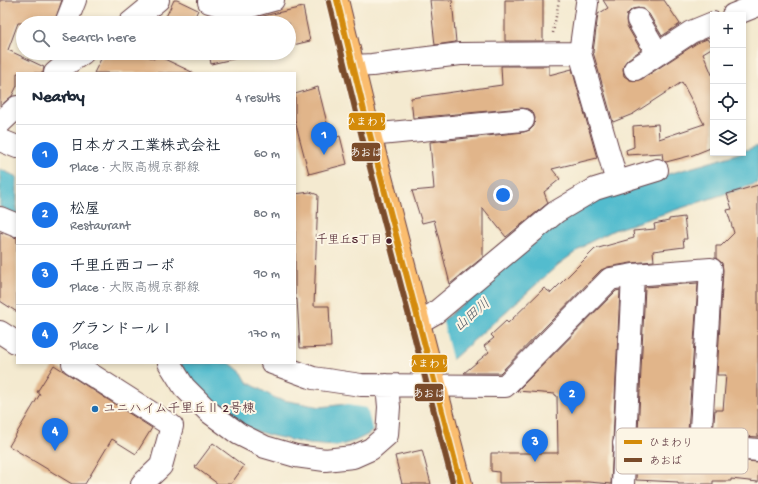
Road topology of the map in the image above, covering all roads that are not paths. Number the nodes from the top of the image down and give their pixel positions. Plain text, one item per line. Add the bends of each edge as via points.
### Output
1 (75, 0) edge
2 (158, 0) edge
3 (273, 0) edge
4 (337, 0) edge
5 (209, 2) dead end
6 (587, 3) dead end
7 (758, 5) edge
8 (740, 12) edge
9 (69, 16) edge
10 (139, 16) edge
11 (638, 20) dead end
12 (710, 25) edge
13 (580, 53) junction
14 (658, 54) junction
15 (72, 60) edge
16 (62, 66) edge
17 (354, 66) junction
18 (635, 69) dead end
19 (16, 108) edge
20 (523, 120) dead end
21 (0, 123) edge
22 (370, 135) junction
23 (0, 140) edge
24 (16, 147) edge
25 (656, 170) dead end
26 (617, 182) junction
27 (0, 218) edge
28 (16, 225) edge
29 (633, 275) junction
30 (420, 326) junction
31 (0, 332) edge
32 (16, 342) edge
33 (75, 364) edge
34 (170, 364) edge
35 (275, 364) edge
36 (388, 385) junction
37 (436, 388) junction
38 (625, 428) edge
39 (701, 428) edge
40 (748, 449) edge
41 (758, 450) edge
42 (622, 474) edge
43 (142, 484) edge
44 (461, 484) edge
45 (622, 484) edge

1 - 9 street
2 - 10 street
3 - 5 street via 237,10
4 - 17 main road
6 - 13 street
7 - 8 street
11 - 14 street
12 - 14 street via 691,32
13 - 17 street via 460,54
13 - 26 street
14 - 18 street
15 - 16 street
17 - 22 main road
19 - 21 street
20 - 22 street
22 - 30 main road
23 - 24 street
25 - 26 street
26 - 30 street via 595,189 556,212
27 - 28 street
29 - 37 street via 610,279 505,386
29 - 38 street
29 - 39 street via 711,269
30 - 37 main road
31 - 32 street
33 - 43 street via 172,426 160,466
34 - 36 street via 184,387 204,407 239,434 265,447 296,456 325,460 353,457 371,449 387,435
35 - 36 street via 314,378 361,385
36 - 37 street
37 - 44 main road
40 - 41 street
42 - 45 street

